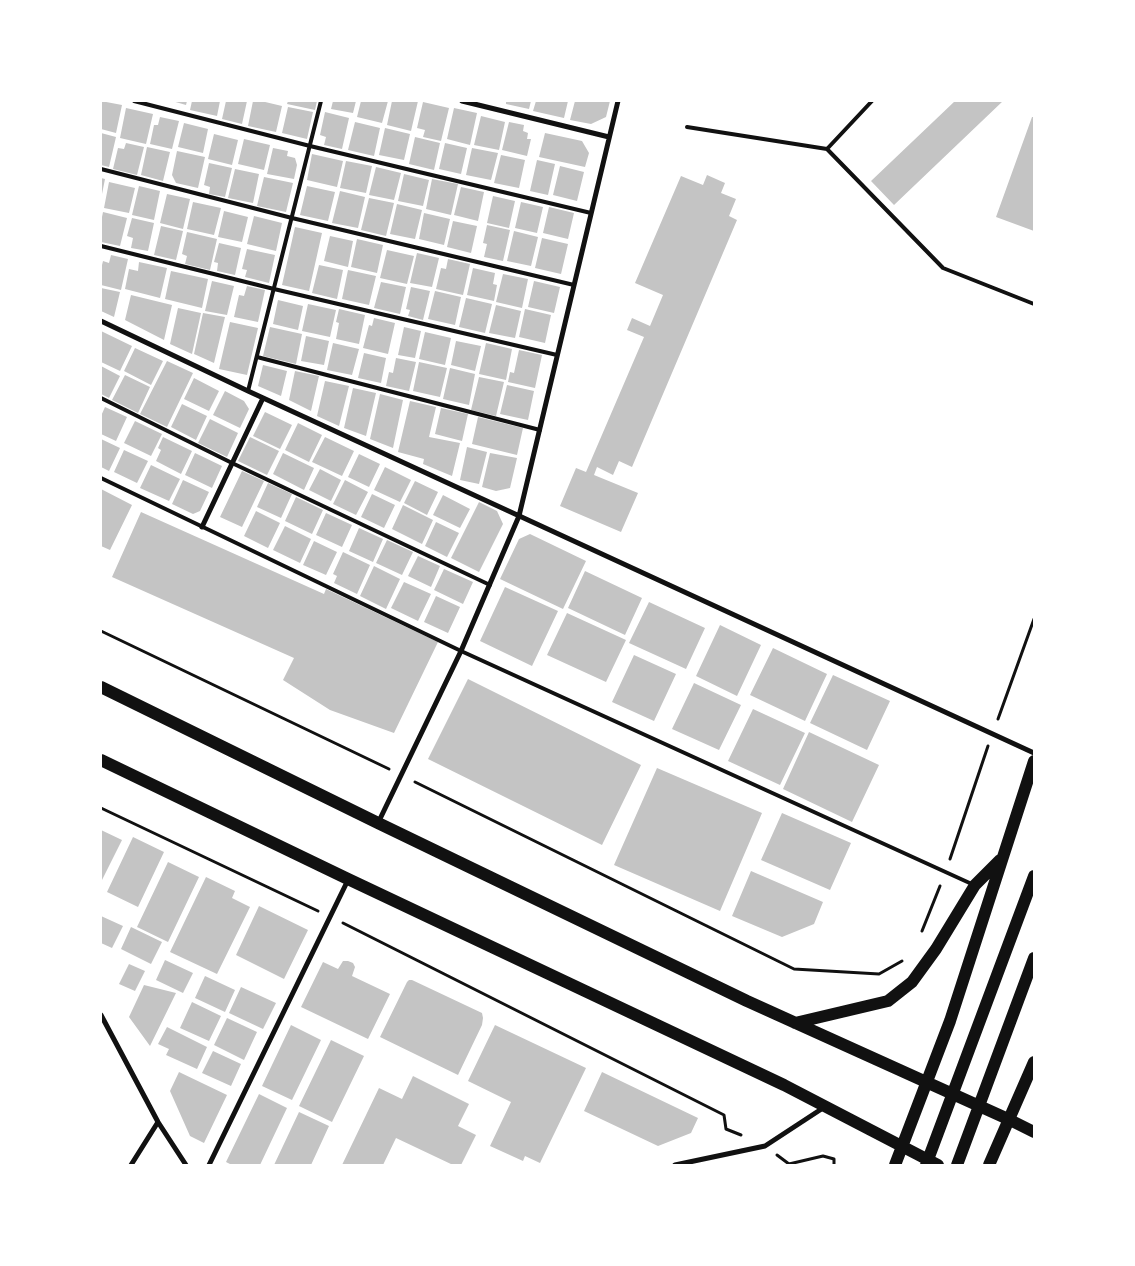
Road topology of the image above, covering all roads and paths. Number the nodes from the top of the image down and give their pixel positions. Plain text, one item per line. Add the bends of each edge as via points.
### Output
1 (134, 101) edge
2 (321, 101) edge
3 (462, 101) edge
4 (618, 101) edge
5 (872, 101) edge
6 (687, 127) dead end
7 (609, 137) junction
8 (310, 146) junction
9 (827, 149) junction
10 (101, 169) edge
11 (591, 213) junction
12 (292, 218) junction
13 (101, 246) edge
14 (574, 285) junction
15 (274, 289) junction
16 (1034, 304) edge
17 (101, 321) edge
18 (557, 356) junction
19 (257, 357) junction
20 (248, 391) junction
21 (101, 398) edge
22 (263, 398) junction
23 (540, 430) junction
24 (232, 463) junction
25 (101, 478) edge
26 (520, 516) junction
27 (202, 527) junction
28 (490, 585) junction
29 (1034, 618) edge
30 (101, 631) edge
31 (461, 651) junction
32 (101, 687) edge
33 (992, 734) junction
34 (1034, 752) edge
35 (101, 760) edge
36 (1034, 761) edge
37 (401, 775) junction
38 (101, 808) edge
39 (378, 823) junction
40 (1003, 858) junction
41 (946, 872) junction
42 (1034, 876) edge
43 (348, 879) junction
44 (975, 885) junction
45 (330, 917) junction
46 (920, 936) dead end
47 (1034, 958) edge
48 (905, 960) dead end
49 (101, 1015) edge
50 (794, 1023) junction
51 (1034, 1062) edge
52 (926, 1083) junction
53 (826, 1106) junction
54 (724, 1115) dead end
55 (1008, 1120) junction
56 (158, 1122) junction
57 (1034, 1132) edge
58 (902, 1146) junction
59 (130, 1165) edge
60 (186, 1165) edge
61 (209, 1165) edge
62 (675, 1165) edge
63 (895, 1165) edge
64 (926, 1165) edge
65 (938, 1165) edge
66 (957, 1165) edge
67 (989, 1165) edge

1 - 8 lane
2 - 8 lane
3 - 7 street
4 - 7 street
5 - 9 lane
6 - 9 lane
7 - 11 street
8 - 11 lane
8 - 12 lane
9 - 16 lane via 943,268
10 - 12 lane
11 - 14 street
12 - 14 lane
12 - 15 lane
13 - 15 lane
14 - 18 street
15 - 18 lane
15 - 19 lane
17 - 20 street
18 - 23 street
19 - 20 lane
19 - 23 lane
20 - 22 street
21 - 24 lane
22 - 24 street
22 - 26 street
23 - 26 street
24 - 27 street
24 - 28 lane
25 - 27 lane
26 - 28 street
26 - 33 street
27 - 31 lane
28 - 31 street
29 - 33 path
30 - 37 path
31 - 37 street
31 - 41 lane
32 - 39 main road
33 - 34 street
33 - 41 path
35 - 43 main road
36 - 40 main road
37 - 39 street
37 - 48 path via 794,969 879,974
38 - 45 path
39 - 50 main road
40 - 44 main road
40 - 52 main road via 948,1027
41 - 44 lane
41 - 46 path
42 - 64 main road
43 - 45 street
43 - 53 main road
44 - 50 main road via 912,982 888,1001
45 - 54 path
45 - 61 street
47 - 66 main road
49 - 56 street
50 - 52 main road
51 - 55 main road
52 - 55 main road
52 - 58 main road
53 - 58 main road
53 - 62 street via 765,1146
55 - 57 main road
55 - 67 main road
56 - 59 street
56 - 60 street
58 - 63 main road
58 - 65 main road

